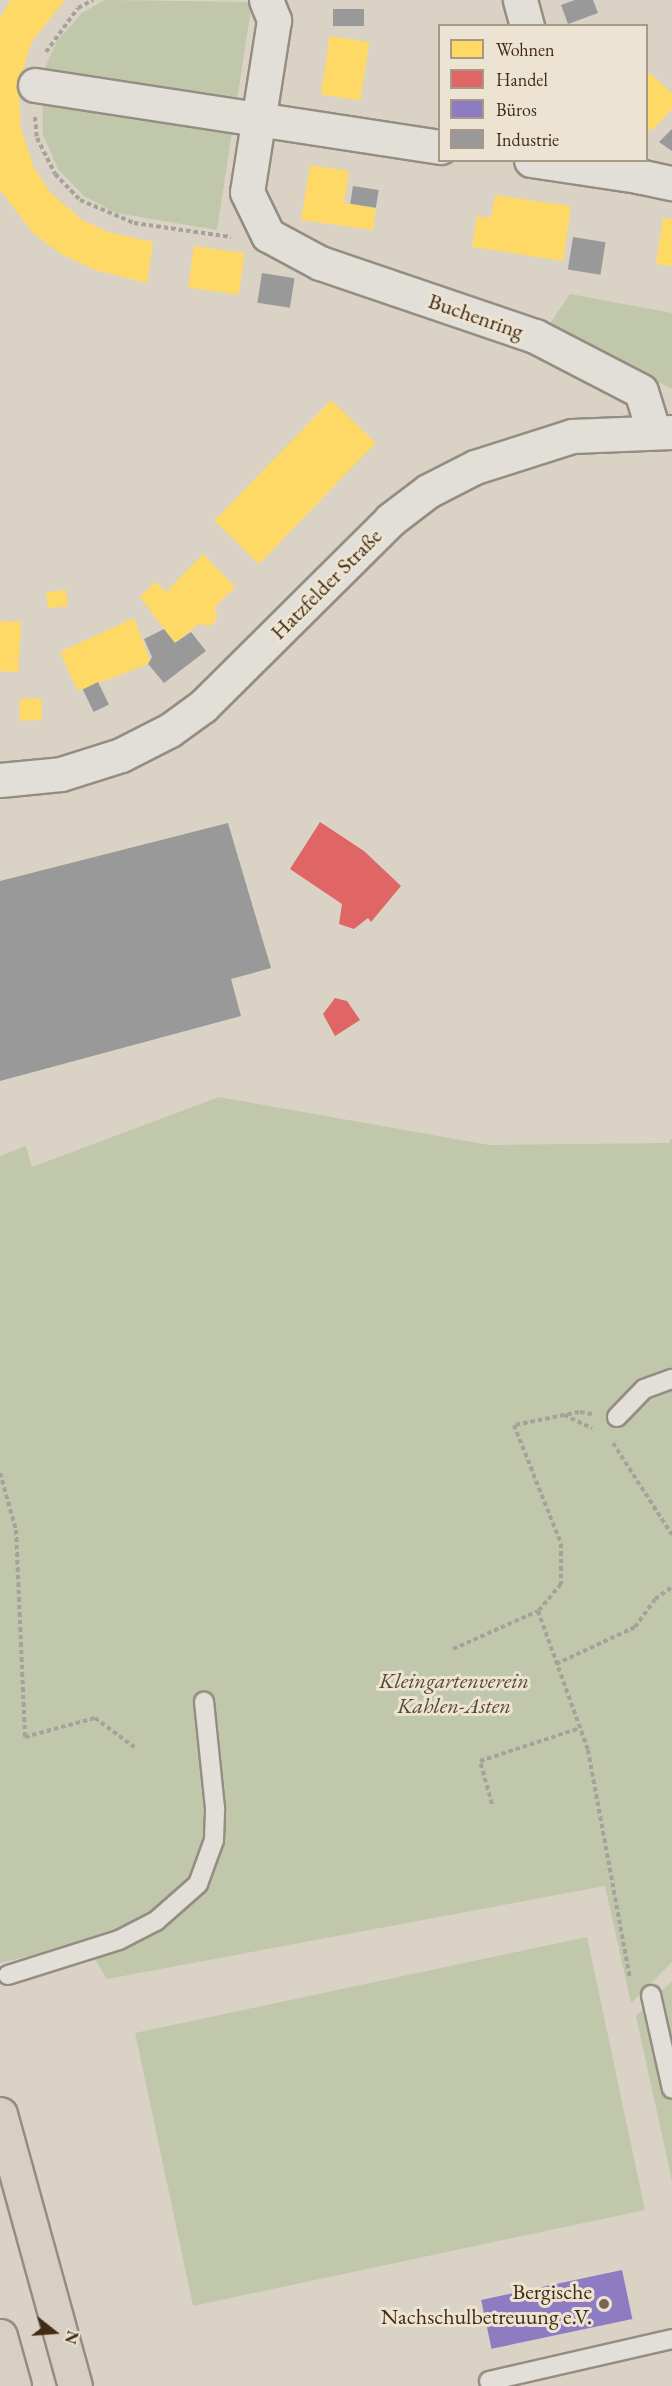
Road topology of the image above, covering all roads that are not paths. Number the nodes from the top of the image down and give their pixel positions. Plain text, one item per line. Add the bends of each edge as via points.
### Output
1 (266, 0) edge
2 (520, 0) edge
3 (526, 24) edge
4 (35, 85) road end
5 (259, 120) junction
6 (438, 147) edge
7 (553, 162) edge
8 (631, 169) edge
9 (672, 183) edge
10 (663, 431) edge
11 (0, 780) edge
12 (672, 1379) edge
13 (617, 1417) road end
14 (204, 1702) dead end
15 (8, 1976) dead end
16 (651, 1995) road end
17 (672, 2090) edge
18 (0, 2114) edge
19 (0, 2336) edge
20 (672, 2339) edge
21 (489, 2381) dead end
22 (74, 2383) edge
23 (14, 2386) edge

1 - 5 street via 274,20
2 - 3 street
4 - 5 street
5 - 6 street
5 - 10 street, Buchenring via 247,192 267,235 320,263 535,336 641,391
7 - 8 street
8 - 9 street
10 - 11 street, Hatzfelder Straße via 573,436 524,450 428,491 390,520 203,706 170,730 121,755 61,774
12 - 13 lane via 644,1389
14 - 15 lane via 215,1808 212,1848 198,1884 156,1921 119,1940
16 - 17 lane
18 - 22 highway
19 - 23 highway
20 - 21 lane

